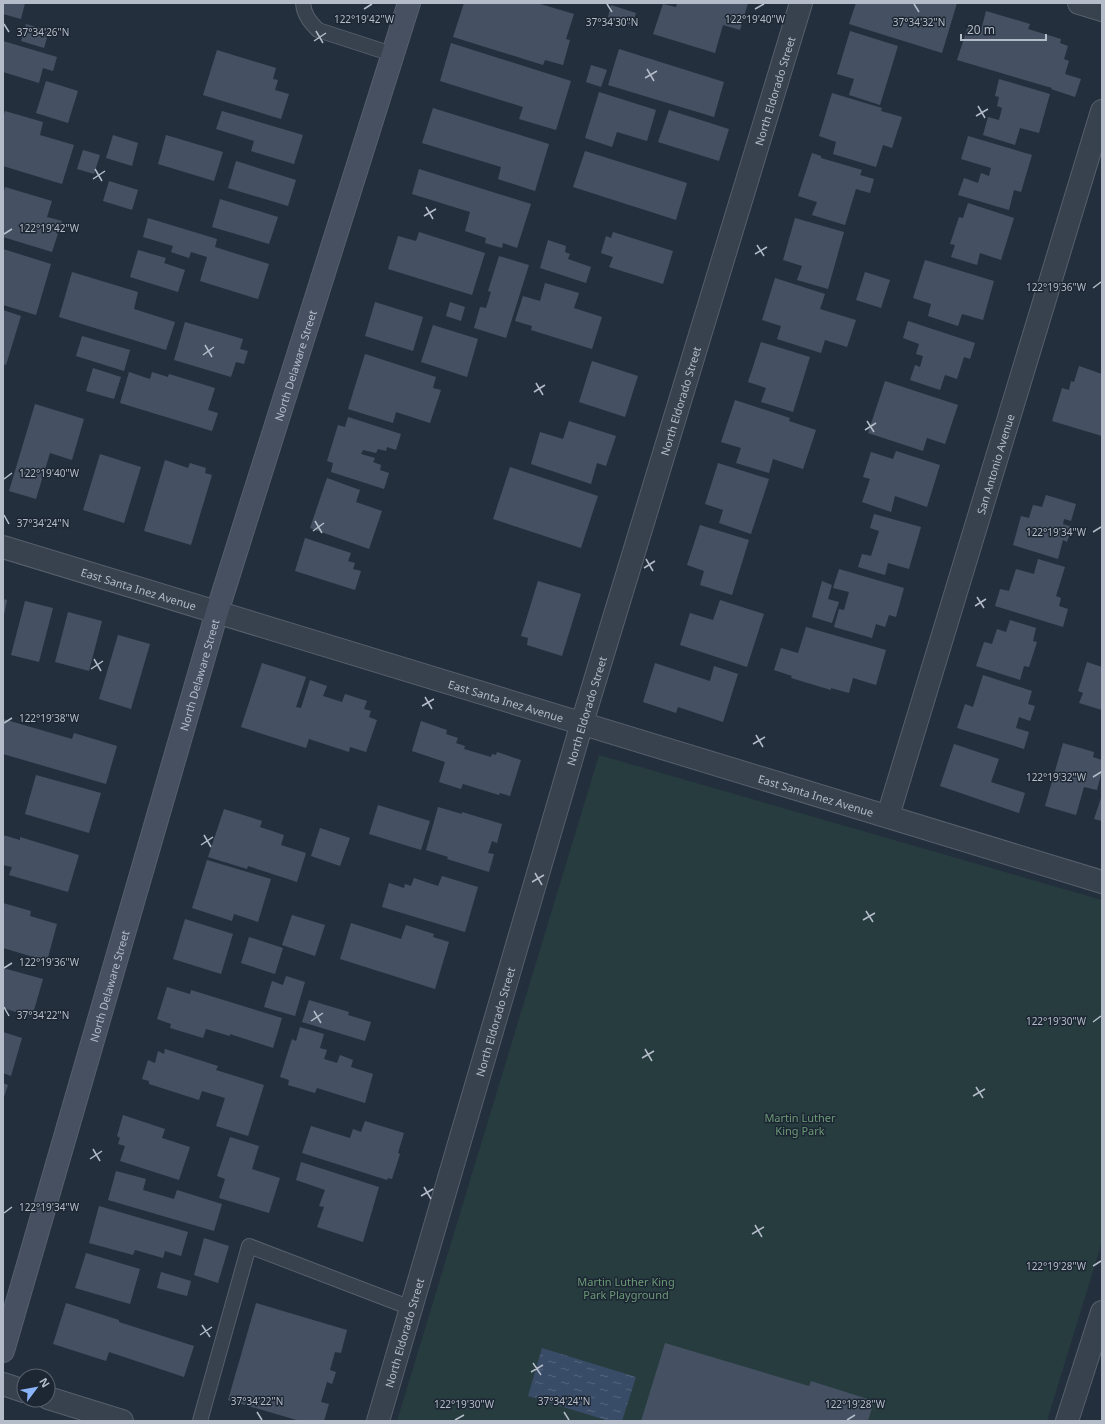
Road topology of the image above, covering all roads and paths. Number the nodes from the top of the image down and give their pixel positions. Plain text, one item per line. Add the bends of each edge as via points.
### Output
1 (303, 3) edge
2 (409, 3) edge
3 (801, 3) edge
4 (1079, 3) edge
5 (1102, 10) edge
6 (392, 54) junction
7 (1102, 111) edge
8 (3, 546) edge
9 (217, 612) junction
10 (582, 723) junction
11 (888, 816) junction
12 (1102, 882) edge
13 (411, 1308) junction
14 (1102, 1312) edge
15 (3, 1351) edge
16 (3, 1384) edge
17 (16, 1388) edge
18 (56, 1400) edge
19 (122, 1421) edge
20 (200, 1421) edge
21 (378, 1421) edge
22 (1067, 1421) edge

1 - 6 lane via 309,21 318,30
2 - 6 main road, North Delaware Street
3 - 10 street, North Eldorado Street
4 - 5 street
6 - 9 main road, North Delaware Street
7 - 11 street, San Antonio Avenue
8 - 9 street, East Santa Inez Avenue
9 - 10 street, East Santa Inez Avenue
9 - 15 main road, North Delaware Street
10 - 11 street, East Santa Inez Avenue
10 - 13 street, North Eldorado Street
11 - 12 street, East Santa Inez Avenue
13 - 20 lane via 249,1246
13 - 21 street, North Eldorado Street
14 - 22 street
16 - 17 street
18 - 19 street

